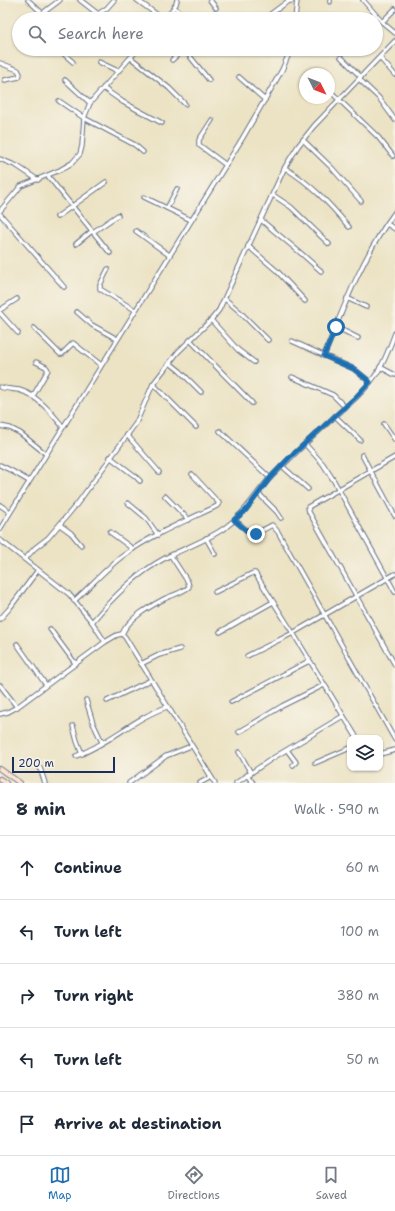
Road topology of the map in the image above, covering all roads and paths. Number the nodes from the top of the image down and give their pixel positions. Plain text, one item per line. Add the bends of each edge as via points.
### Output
1 (28, 0) edge
2 (60, 0) edge
3 (80, 0) edge
4 (114, 0) edge
5 (137, 0) edge
6 (177, 0) edge
7 (210, 0) edge
8 (296, 0) edge
9 (286, 1) edge
10 (365, 1) edge
11 (174, 7) junction
12 (216, 8) dead end
13 (395, 9) edge
14 (41, 12) edge
15 (43, 12) edge
16 (95, 12) edge
17 (101, 12) edge
18 (154, 12) edge
19 (170, 12) edge
20 (180, 12) edge
21 (272, 12) edge
22 (295, 12) edge
23 (374, 12) edge
24 (383, 21) edge
25 (383, 23) edge
26 (395, 33) edge
27 (395, 41) edge
28 (383, 55) edge
29 (66, 56) edge
30 (176, 56) edge
31 (189, 56) edge
32 (288, 56) edge
33 (131, 58) joint
34 (341, 58) dead end
35 (380, 58) joint
36 (172, 60) dead end
37 (73, 62) dead end
38 (99, 62) dead end
39 (0, 63) edge
40 (118, 71) junction
41 (395, 75) edge
42 (239, 78) dead end
43 (360, 78) junction
44 (5, 80) dead end
45 (66, 80) dead end
46 (208, 80) dead end
47 (103, 88) junction
48 (335, 97) edge
49 (265, 100) junction
50 (338, 100) junction
51 (59, 101) dead end
52 (90, 103) junction
53 (185, 104) dead end
54 (84, 118) junction
55 (212, 120) dead end
56 (395, 120) edge
57 (162, 123) dead end
58 (303, 140) junction
59 (143, 152) dead end
60 (393, 156) dead end
61 (0, 159) edge
62 (226, 165) junction
63 (285, 168) junction
64 (48, 176) junction
65 (38, 180) junction
66 (106, 182) dead end
67 (177, 189) dead end
68 (273, 195) junction
69 (144, 197) dead end
70 (361, 201) dead end
71 (72, 206) junction
72 (167, 208) junction
73 (395, 212) edge
74 (0, 213) edge
75 (118, 215) dead end
76 (57, 217) dead end
77 (191, 220) junction
78 (261, 220) junction
79 (387, 224) junction
80 (349, 227) dead end
81 (395, 229) edge
82 (136, 231) dead end
83 (93, 232) junction
84 (76, 244) dead end
85 (329, 244) dead end
86 (248, 246) junction
87 (110, 252) dead end
88 (169, 255) junction
89 (108, 268) dead end
90 (321, 271) dead end
91 (64, 287) dead end
92 (348, 298) junction
93 (17, 299) dead end
94 (225, 299) junction
95 (305, 301) dead end
96 (366, 306) dead end
97 (0, 310) edge
98 (135, 310) junction
99 (77, 312) dead end
100 (0, 313) edge
101 (211, 320) junction
102 (336, 327) junction
103 (34, 328) dead end
104 (18, 333) dead end
105 (395, 333) edge
106 (358, 338) dead end
107 (117, 339) junction
108 (190, 340) junction
109 (268, 340) dead end
110 (292, 341) dead end
111 (324, 356) junction
112 (36, 362) dead end
113 (254, 362) dead end
114 (170, 363) junction
115 (101, 365) junction
116 (380, 367) junction
117 (395, 375) edge
118 (292, 377) dead end
119 (370, 382) junction
120 (153, 384) junction
121 (0, 387) edge
122 (201, 392) dead end
123 (33, 396) junction
124 (252, 403) dead end
125 (345, 407) junction
126 (335, 416) junction
127 (384, 424) dead end
128 (0, 426) edge
129 (64, 427) junction
130 (196, 427) dead end
131 (220, 431) dead end
132 (127, 435) junction
133 (360, 440) dead end
134 (395, 440) edge
135 (305, 444) junction
136 (46, 454) junction
137 (362, 455) dead end
138 (110, 457) junction
139 (395, 457) edge
140 (0, 465) edge
141 (282, 466) junction
142 (370, 471) junction
143 (159, 472) dead end
144 (192, 474) dead end
145 (270, 478) junction
146 (29, 481) junction
147 (140, 481) dead end
148 (308, 489) dead end
149 (338, 489) junction
150 (258, 493) junction
151 (165, 496) dead end
152 (128, 503) dead end
153 (0, 505) edge
154 (10, 512) junction
155 (395, 516) edge
156 (281, 518) dead end
157 (189, 520) junction
158 (234, 520) junction
159 (60, 525) junction
160 (0, 529) edge
161 (110, 532) dead end
162 (158, 535) junction
163 (206, 538) junction
164 (0, 540) edge
165 (81, 545) dead end
166 (133, 549) junction
167 (214, 554) dead end
168 (171, 556) junction
169 (26, 559) junction
170 (38, 570) junction
171 (395, 574) edge
172 (387, 578) junction
173 (215, 592) dead end
174 (395, 592) edge
175 (356, 596) junction
176 (74, 601) junction
177 (273, 602) junction
178 (325, 614) junction
179 (0, 619) edge
180 (92, 622) junction
181 (50, 629) dead end
182 (220, 632) dead end
183 (293, 633) junction
184 (122, 634) junction
185 (105, 642) junction
186 (17, 644) dead end
187 (180, 648) dead end
188 (247, 656) dead end
189 (309, 661) junction
190 (75, 663) junction
191 (141, 664) junction
192 (395, 665) edge
193 (151, 680) junction
194 (0, 685) edge
195 (46, 685) junction
196 (324, 685) junction
197 (86, 700) dead end
198 (107, 701) dead end
199 (231, 702) dead end
200 (17, 706) junction
201 (167, 707) junction
202 (0, 714) edge
203 (343, 716) junction
204 (73, 726) dead end
205 (239, 732) dead end
206 (355, 735) edge
207 (395, 740) edge
208 (102, 742) junction
209 (191, 746) junction
210 (347, 749) edge
211 (287, 750) junction
212 (395, 750) edge
213 (239, 752) dead end
214 (383, 753) edge
215 (82, 754) junction
216 (76, 756) dead end
217 (315, 763) dead end
218 (293, 765) dead end
219 (40, 768) dead end
220 (0, 769) edge
221 (249, 774) junction
222 (211, 777) junction
223 (0, 779) edge
224 (6, 783) edge
225 (20, 783) edge
226 (45, 783) edge
227 (129, 783) edge
228 (200, 783) edge
229 (215, 783) edge
230 (236, 783) edge
231 (253, 783) edge

1 - 14 street
2 - 15 street
3 - 16 street
4 - 17 street
5 - 18 street
6 - 11 street
7 - 12 street
8 - 9 street
8 - 22 street
9 - 21 street
10 - 23 street
11 - 19 street
11 - 20 street
13 - 24 street
25 - 26 street
27 - 28 street
29 - 37 street
30 - 36 street
31 - 46 street
32 - 49 street
33 - 40 street
33 - 53 street
34 - 43 street
35 - 41 street
35 - 43 street
38 - 40 street
39 - 44 street via 18,70 20,74 17,79
40 - 47 street
42 - 49 street
43 - 50 street
43 - 56 street
45 - 52 street
47 - 52 street
47 - 57 street
48 - 50 street
49 - 62 street
50 - 58 street
50 - 60 street via 378,137
51 - 54 street
52 - 54 street
54 - 59 street via 135,145
54 - 64 street via 80,154 72,163
55 - 62 street via 200,140 200,145
58 - 63 street
58 - 70 street
61 - 65 street via 17,166
62 - 77 street
63 - 68 street
63 - 80 street via 310,185
64 - 65 street
64 - 71 street
65 - 74 street via 21,186
66 - 71 street
67 - 72 street
68 - 78 street
68 - 85 street via 292,207
69 - 72 street
71 - 76 street
71 - 83 street
72 - 77 street
73 - 79 street
74 - 91 street
75 - 83 street
77 - 88 street
78 - 86 street
78 - 90 street
79 - 81 street
79 - 92 street via 355,280
82 - 88 street
83 - 84 street
83 - 87 street
86 - 94 street
86 - 95 street via 277,271
88 - 98 street
89 - 98 street via 100,289
92 - 96 street
92 - 102 street
93 - 97 street
94 - 101 street
94 - 109 street
98 - 107 street
99 - 107 street via 86,321
100 - 104 street
101 - 108 street
101 - 113 street via 238,350
102 - 106 street
102 - 111 street
103 - 115 street via 60,354 73,343
105 - 116 street
107 - 115 street
108 - 114 street
108 - 124 street
110 - 111 street
111 - 119 street via 354,369
112 - 123 street via 48,370
114 - 120 street
114 - 122 street
115 - 129 street
116 - 117 street
116 - 119 street
118 - 125 street via 333,396
119 - 125 street
120 - 130 street
120 - 132 street via 141,413
121 - 123 street
123 - 129 street
125 - 126 street
126 - 133 street
126 - 135 street
127 - 134 street
128 - 136 street via 20,433
129 - 136 street
131 - 145 street
132 - 138 street
132 - 143 street
135 - 141 street
135 - 149 street via 323,464
136 - 146 street
137 - 142 street
138 - 147 street
138 - 159 street
139 - 142 street
140 - 146 street
141 - 145 street
141 - 148 street
142 - 149 street
142 - 155 street
144 - 157 street via 218,504
145 - 150 street
146 - 154 street
149 - 172 street
149 - 175 street via 308,507
150 - 156 street
150 - 158 street via 246,510
151 - 157 street
152 - 162 street via 146,518
153 - 154 street
154 - 160 street
157 - 162 street
158 - 163 street
158 - 178 street via 251,534 274,526
159 - 165 street
159 - 169 street
161 - 166 street
162 - 166 street
163 - 167 street
163 - 168 street
164 - 169 street
166 - 176 street
168 - 180 street via 138,576
168 - 184 street via 189,587 142,613 128,624
169 - 170 street
170 - 176 street
170 - 179 street
171 - 172 street
172 - 174 street
172 - 175 street
173 - 177 street via 255,573
175 - 178 street
175 - 192 street
176 - 180 street
177 - 182 street
177 - 183 street
178 - 183 street
178 - 207 street
180 - 185 street
181 - 190 street
183 - 188 street
183 - 189 street
184 - 185 street
184 - 191 street
185 - 190 street
186 - 195 street
187 - 191 street
189 - 196 street
189 - 199 street
190 - 195 street
191 - 193 street
193 - 198 street
193 - 201 street
194 - 200 street
195 - 200 street
196 - 203 street
196 - 205 street
197 - 208 street
200 - 202 street
201 - 208 street via 144,716
201 - 209 street
203 - 206 street
203 - 211 street
204 - 215 street
208 - 215 street
209 - 222 street
209 - 227 street via 166,756
210 - 217 street
211 - 218 street via 296,762
211 - 221 street
212 - 214 street
213 - 221 street
215 - 216 street
219 - 226 street
220 - 225 main road
221 - 230 street
221 - 231 street
222 - 228 street
222 - 229 street
223 - 224 main road

